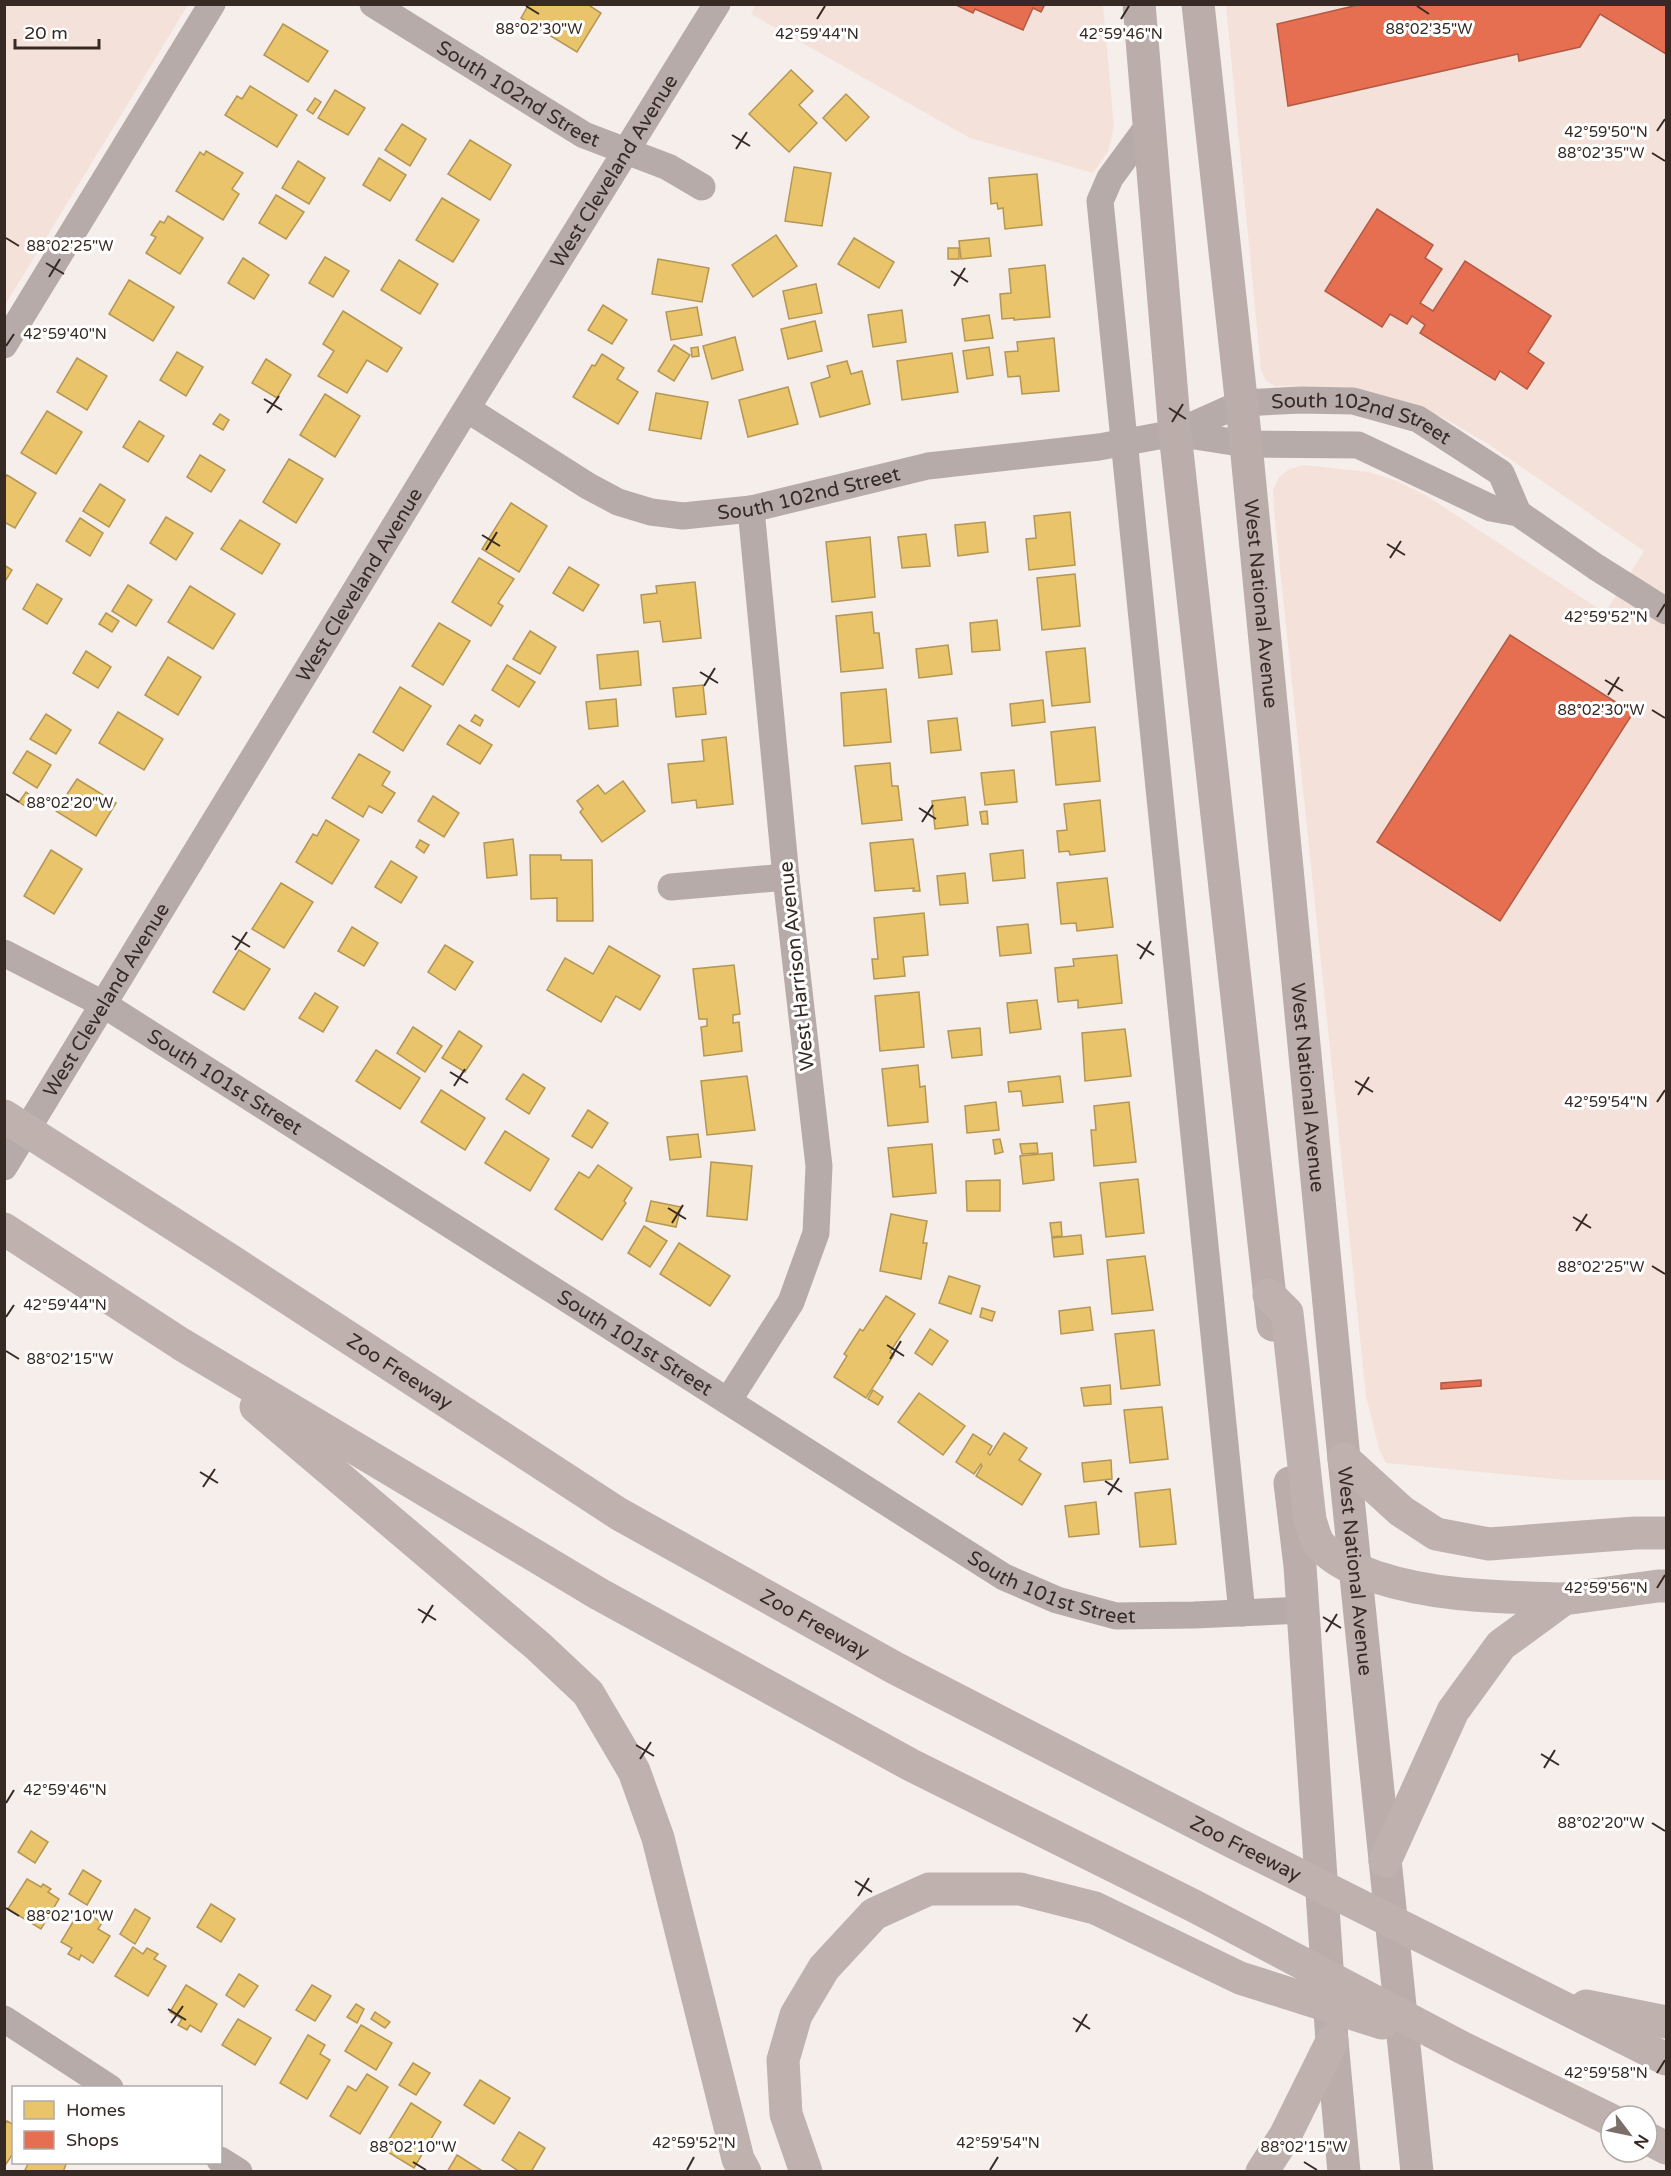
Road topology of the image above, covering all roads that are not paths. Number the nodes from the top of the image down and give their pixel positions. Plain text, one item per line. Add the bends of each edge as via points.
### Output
1 (212, 4) edge
2 (373, 4) edge
3 (717, 4) edge
4 (1139, 4) edge
5 (1198, 4) edge
6 (1149, 126) junction
7 (626, 152) junction
8 (702, 187) dead end
9 (4, 345) edge
10 (1242, 403) junction
11 (467, 409) junction
12 (1175, 433) junction
13 (1123, 443) junction
14 (1246, 444) junction
15 (751, 509) junction
16 (1518, 513) junction
17 (1666, 611) edge
18 (786, 877) junction
19 (671, 887) dead end
20 (4, 953) edge
21 (103, 1004) junction
22 (4, 1116) edge
23 (4, 1167) edge
24 (4, 1229) edge
25 (1269, 1295) junction
26 (181, 1344) junction
27 (728, 1401) junction
28 (1344, 1459) junction
29 (1666, 1533) edge
30 (1355, 1570) junction
31 (1666, 1586) edge
32 (1564, 1599) junction
33 (1303, 1610) junction
34 (1242, 1613) junction
35 (1384, 1861) junction
36 (1544, 1998) junction
37 (4, 2019) edge
38 (1666, 2022) edge
39 (1332, 2042) junction
40 (1463, 2048) junction
41 (1666, 2059) edge
42 (107, 2086) edge
43 (1599, 2114) edge
44 (222, 2161) edge
45 (239, 2172) edge
46 (745, 2172) edge
47 (806, 2172) edge
48 (1262, 2172) edge
49 (1344, 2172) edge
50 (1417, 2172) edge

1 - 9 street
2 - 7 street, South 102nd Street via 584,135
3 - 7 street, West Cleveland Avenue
4 - 6 main road
5 - 10 main road, West National Avenue
6 - 12 main road
6 - 13 street via 1110,178 1101,201
7 - 8 street, South 102nd Street via 668,167
7 - 11 street, West Cleveland Avenue
10 - 12 street, South 102nd Street
10 - 14 main road, West National Avenue
10 - 16 street, South 102nd Street via 1353,401 1418,419 1501,473
11 - 15 street, South 102nd Street via 618,502 683,516
11 - 21 street, West Cleveland Avenue
12 - 13 street, South 102nd Street
12 - 14 street, South 102nd Street
12 - 25 main road
13 - 15 street, South 102nd Street via 928,466
13 - 34 street
14 - 16 street, South 102nd Street via 1358,445 1491,508
14 - 28 main road, West National Avenue
15 - 18 street, West Harrison Avenue
16 - 17 street, South 102nd Street
18 - 19 street
18 - 27 street, West Harrison Avenue via 819,1166 816,1233 791,1302
20 - 21 street, South 101st Street
21 - 23 street, West Cleveland Avenue
21 - 27 street, South 101st Street
22 - 36 highway, Zoo Freeway via 619,1514 895,1668
24 - 26 highway
25 - 30 highway via 1287,1313 1310,1520 1319,1544
25 - 33 main road
26 - 40 highway via 599,1594 911,1765 1194,1906
26 - 46 highway via 538,1646 588,1694 634,1771 658,1838 738,2159
27 - 34 street, South 101st Street via 1004,1577 1058,1600 1116,1616
28 - 29 highway via 1401,1511 1436,1534 1489,1544
28 - 30 main road, West National Avenue
30 - 32 highway via 1408,1587 1465,1596
30 - 35 main road, West National Avenue
31 - 32 highway
32 - 35 highway via 1501,1645 1453,1712
33 - 34 street, South 101st Street
33 - 39 main road
35 - 50 main road, West National Avenue
36 - 38 highway
36 - 41 highway, Zoo Freeway
37 - 42 street
39 - 48 highway via 1285,2136
39 - 49 main road
40 - 43 highway
40 - 47 highway via 1240,1978 1095,1908 1020,1889 929,1889 874,1914 824,1968 796,2015 783,2060 786,2114
44 - 45 street

